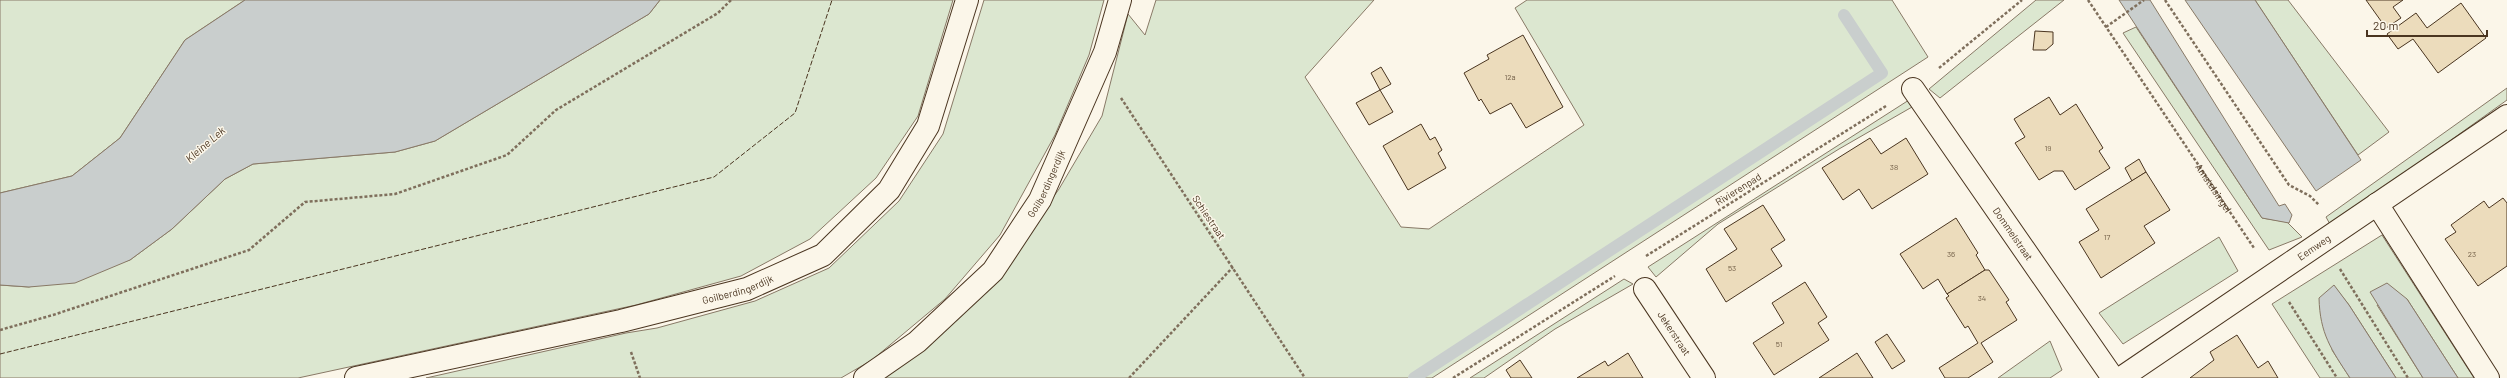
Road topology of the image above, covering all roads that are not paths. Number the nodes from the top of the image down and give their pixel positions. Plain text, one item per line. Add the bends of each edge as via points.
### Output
1 (967, 0) edge
2 (1120, 0) edge
3 (1913, 90) road end
4 (2507, 116) edge
5 (2377, 204) junction
6 (1645, 289) dead end
7 (356, 378) edge
8 (865, 378) edge
9 (1704, 378) edge
10 (2113, 378) edge
11 (2121, 378) edge
12 (2488, 378) edge

1 - 7 street, Goilberdingerdijk via 928,126 889,190 823,255 747,289 621,321
2 - 8 street, Goilberdingerdijk via 1099,65 1040,200 993,271 917,342
3 - 10 street, Dommelstraat
4 - 5 street, Eemweg
5 - 11 street, Eemweg
5 - 12 street
6 - 9 street, Jekerstraat

